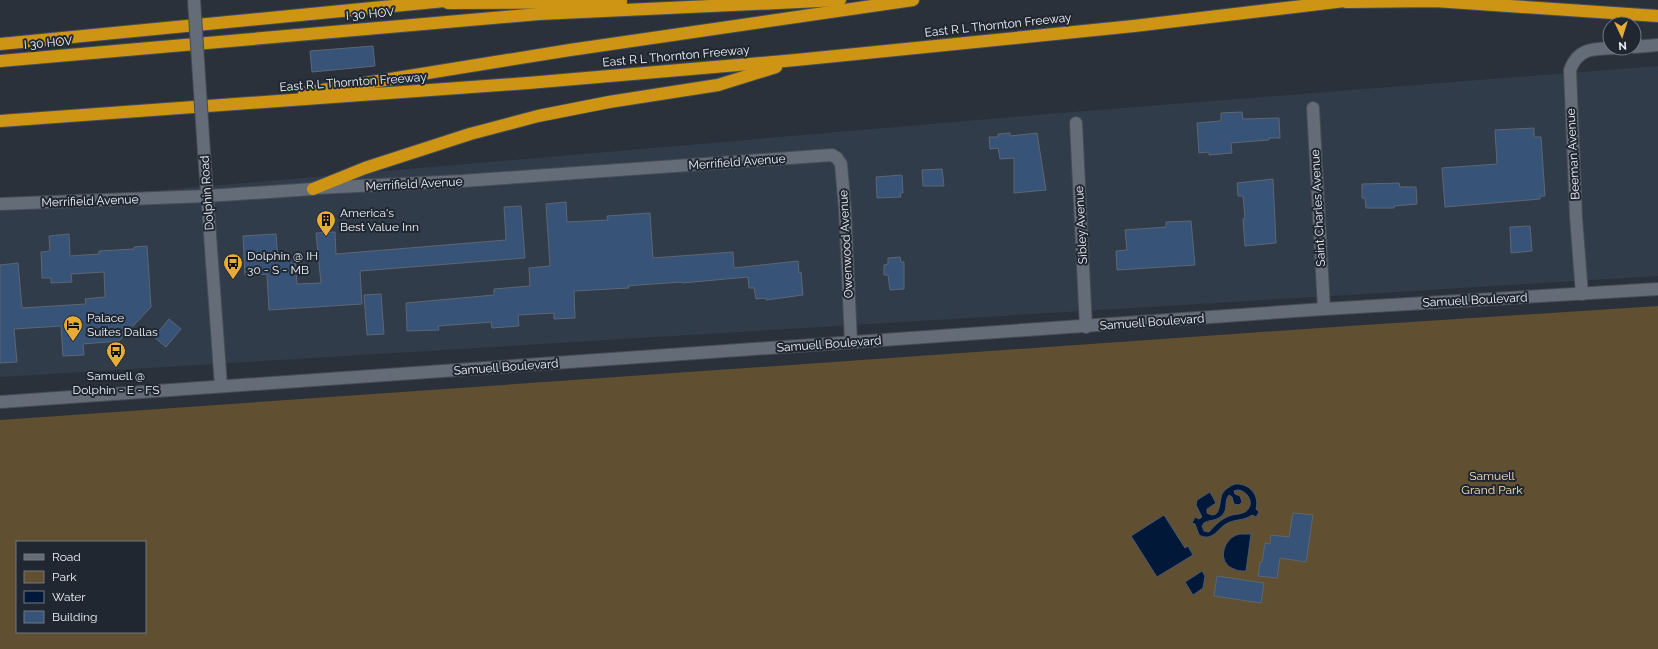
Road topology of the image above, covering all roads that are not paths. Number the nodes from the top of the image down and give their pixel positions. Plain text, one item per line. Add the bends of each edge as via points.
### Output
1 (194, 0) edge
2 (455, 0) edge
3 (746, 0) edge
4 (840, 0) edge
5 (913, 0) edge
6 (1353, 0) edge
7 (1331, 3) junction
8 (414, 4) junction
9 (1658, 16) edge
10 (0, 44) edge
11 (1658, 45) edge
12 (1642, 46) edge
13 (1602, 49) edge
14 (796, 60) junction
15 (0, 61) edge
16 (220, 106) junction
17 (1313, 108) dead end
18 (0, 121) edge
19 (1076, 123) dead end
20 (827, 155) joint
21 (313, 188) junction
22 (207, 196) junction
23 (0, 204) edge
24 (1658, 289) edge
25 (1582, 294) junction
26 (1324, 309) junction
27 (1086, 327) junction
28 (851, 342) junction
29 (221, 386) junction
30 (0, 402) edge

1 - 22 main road, Dolphin Road, bridge
2 - 8 highway
3 - 8 highway
4 - 15 highway, I 30 HOV via 539,14
5 - 16 highway via 570,50
6 - 7 highway, East R L Thornton Freeway
7 - 9 highway via 1435,1
7 - 14 highway, East R L Thornton Freeway
8 - 10 highway
11 - 12 main road
13 - 25 main road, Beeman Avenue via 1581,53 1573,60 1570,70
14 - 16 highway, East R L Thornton Freeway
14 - 21 highway via 718,85 538,116 449,141
16 - 18 highway, East R L Thornton Freeway
17 - 26 main road, Saint Charles Avenue
19 - 27 main road, Sibley Avenue
20 - 21 main road, Merrifield Avenue via 462,181
20 - 28 main road, Owenwood Avenue via 837,158 841,164
21 - 22 main road, Merrifield Avenue
22 - 23 main road, Merrifield Avenue
22 - 29 main road, Dolphin Road
24 - 25 main road, Samuell Boulevard
25 - 26 main road, Samuell Boulevard
26 - 27 main road, Samuell Boulevard
27 - 28 main road, Samuell Boulevard
28 - 29 main road, Samuell Boulevard
29 - 30 main road, Samuell Boulevard

